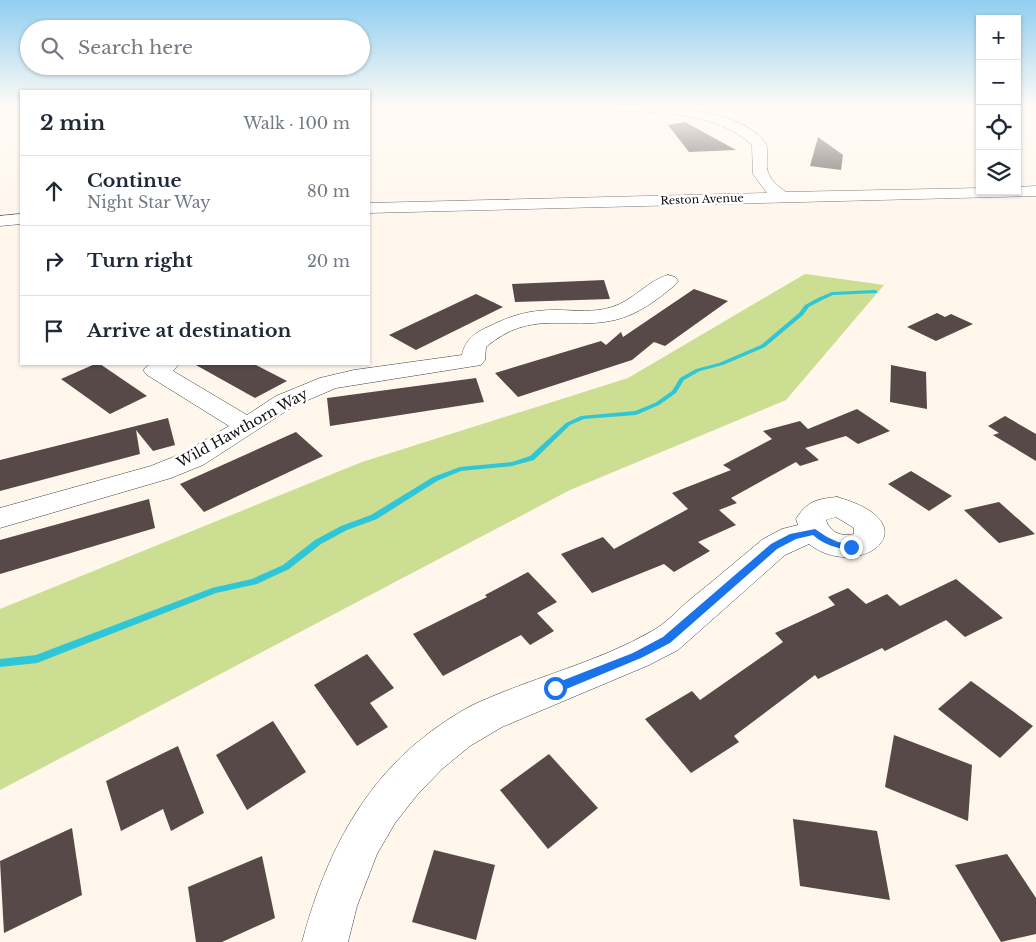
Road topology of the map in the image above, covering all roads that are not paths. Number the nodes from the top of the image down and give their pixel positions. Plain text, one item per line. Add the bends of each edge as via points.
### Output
1 (762, 150) edge
2 (1036, 191) edge
3 (781, 197) junction
4 (370, 208) edge
5 (20, 219) edge
6 (0, 221) edge
7 (668, 281) dead end
8 (166, 365) edge
9 (246, 426) junction
10 (0, 518) edge
11 (815, 532) dead end
12 (325, 942) edge

1 - 3 street via 759,169
2 - 3 street, Reston Avenue
3 - 4 street, Reston Avenue
5 - 6 street
7 - 9 street, Wild Hawthorn Way via 628,309 613,314 537,317 512,322 480,340 473,348 473,360 328,383 285,401
8 - 9 street via 155,370
9 - 10 street, Wild Hawthorn Way via 210,449 161,472
11 - 12 street via 794,536 774,547 666,640 637,656 489,715 433,751 402,781 374,818 348,865 331,913

